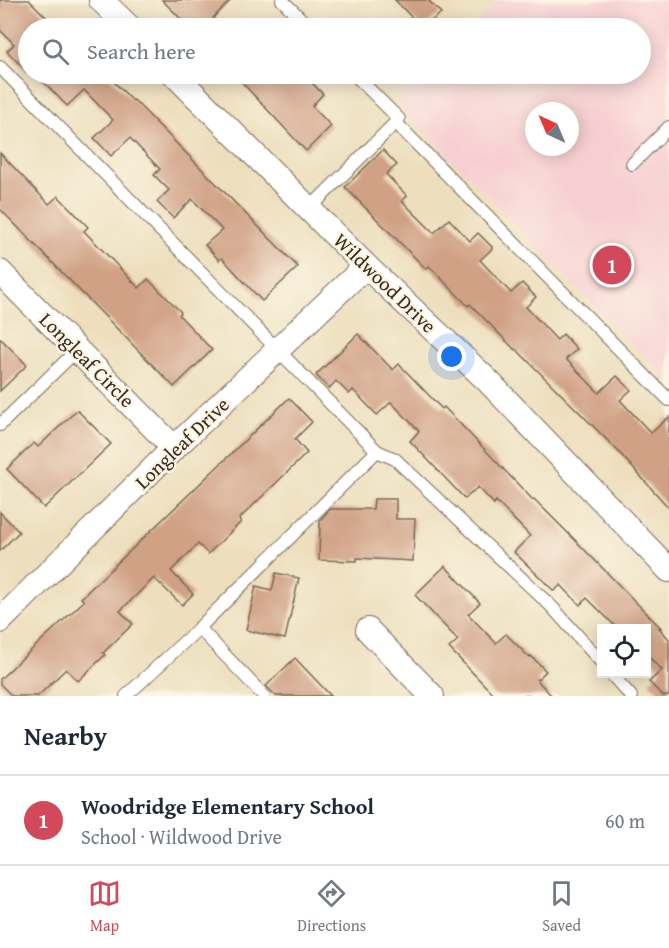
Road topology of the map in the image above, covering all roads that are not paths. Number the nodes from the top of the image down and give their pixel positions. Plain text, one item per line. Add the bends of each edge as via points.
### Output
1 (101, 0) edge
2 (282, 0) edge
3 (120, 18) edge
4 (300, 18) edge
5 (0, 67) edge
6 (184, 84) edge
7 (364, 84) edge
8 (395, 122) junction
9 (669, 127) edge
10 (632, 164) dead end
11 (309, 209) junction
12 (366, 266) junction
13 (0, 272) edge
14 (279, 349) junction
15 (77, 350) junction
16 (669, 400) edge
17 (0, 425) edge
18 (174, 448) junction
19 (377, 451) junction
20 (669, 570) edge
21 (0, 621) edge
22 (199, 628) junction
23 (368, 630) dead end
24 (597, 657) edge
25 (615, 678) edge
26 (126, 696) edge
27 (264, 696) edge
28 (432, 696) edge
29 (631, 696) edge

1 - 3 street
2 - 4 lane
5 - 14 lane
6 - 11 street, Wildwood Drive
7 - 8 lane via 399,119
8 - 11 lane
8 - 16 lane
9 - 10 lane
11 - 12 street, Wildwood Drive
12 - 14 street, Longleaf Drive
12 - 20 street, Wildwood Drive via 487,380
13 - 15 street, Longleaf Circle
14 - 18 street, Longleaf Drive
14 - 19 lane
15 - 17 lane
15 - 18 street, Longleaf Circle
18 - 21 street, Longleaf Drive
19 - 22 lane
19 - 24 lane via 404,467 552,607
22 - 26 lane
22 - 27 lane
23 - 28 street
25 - 29 lane

